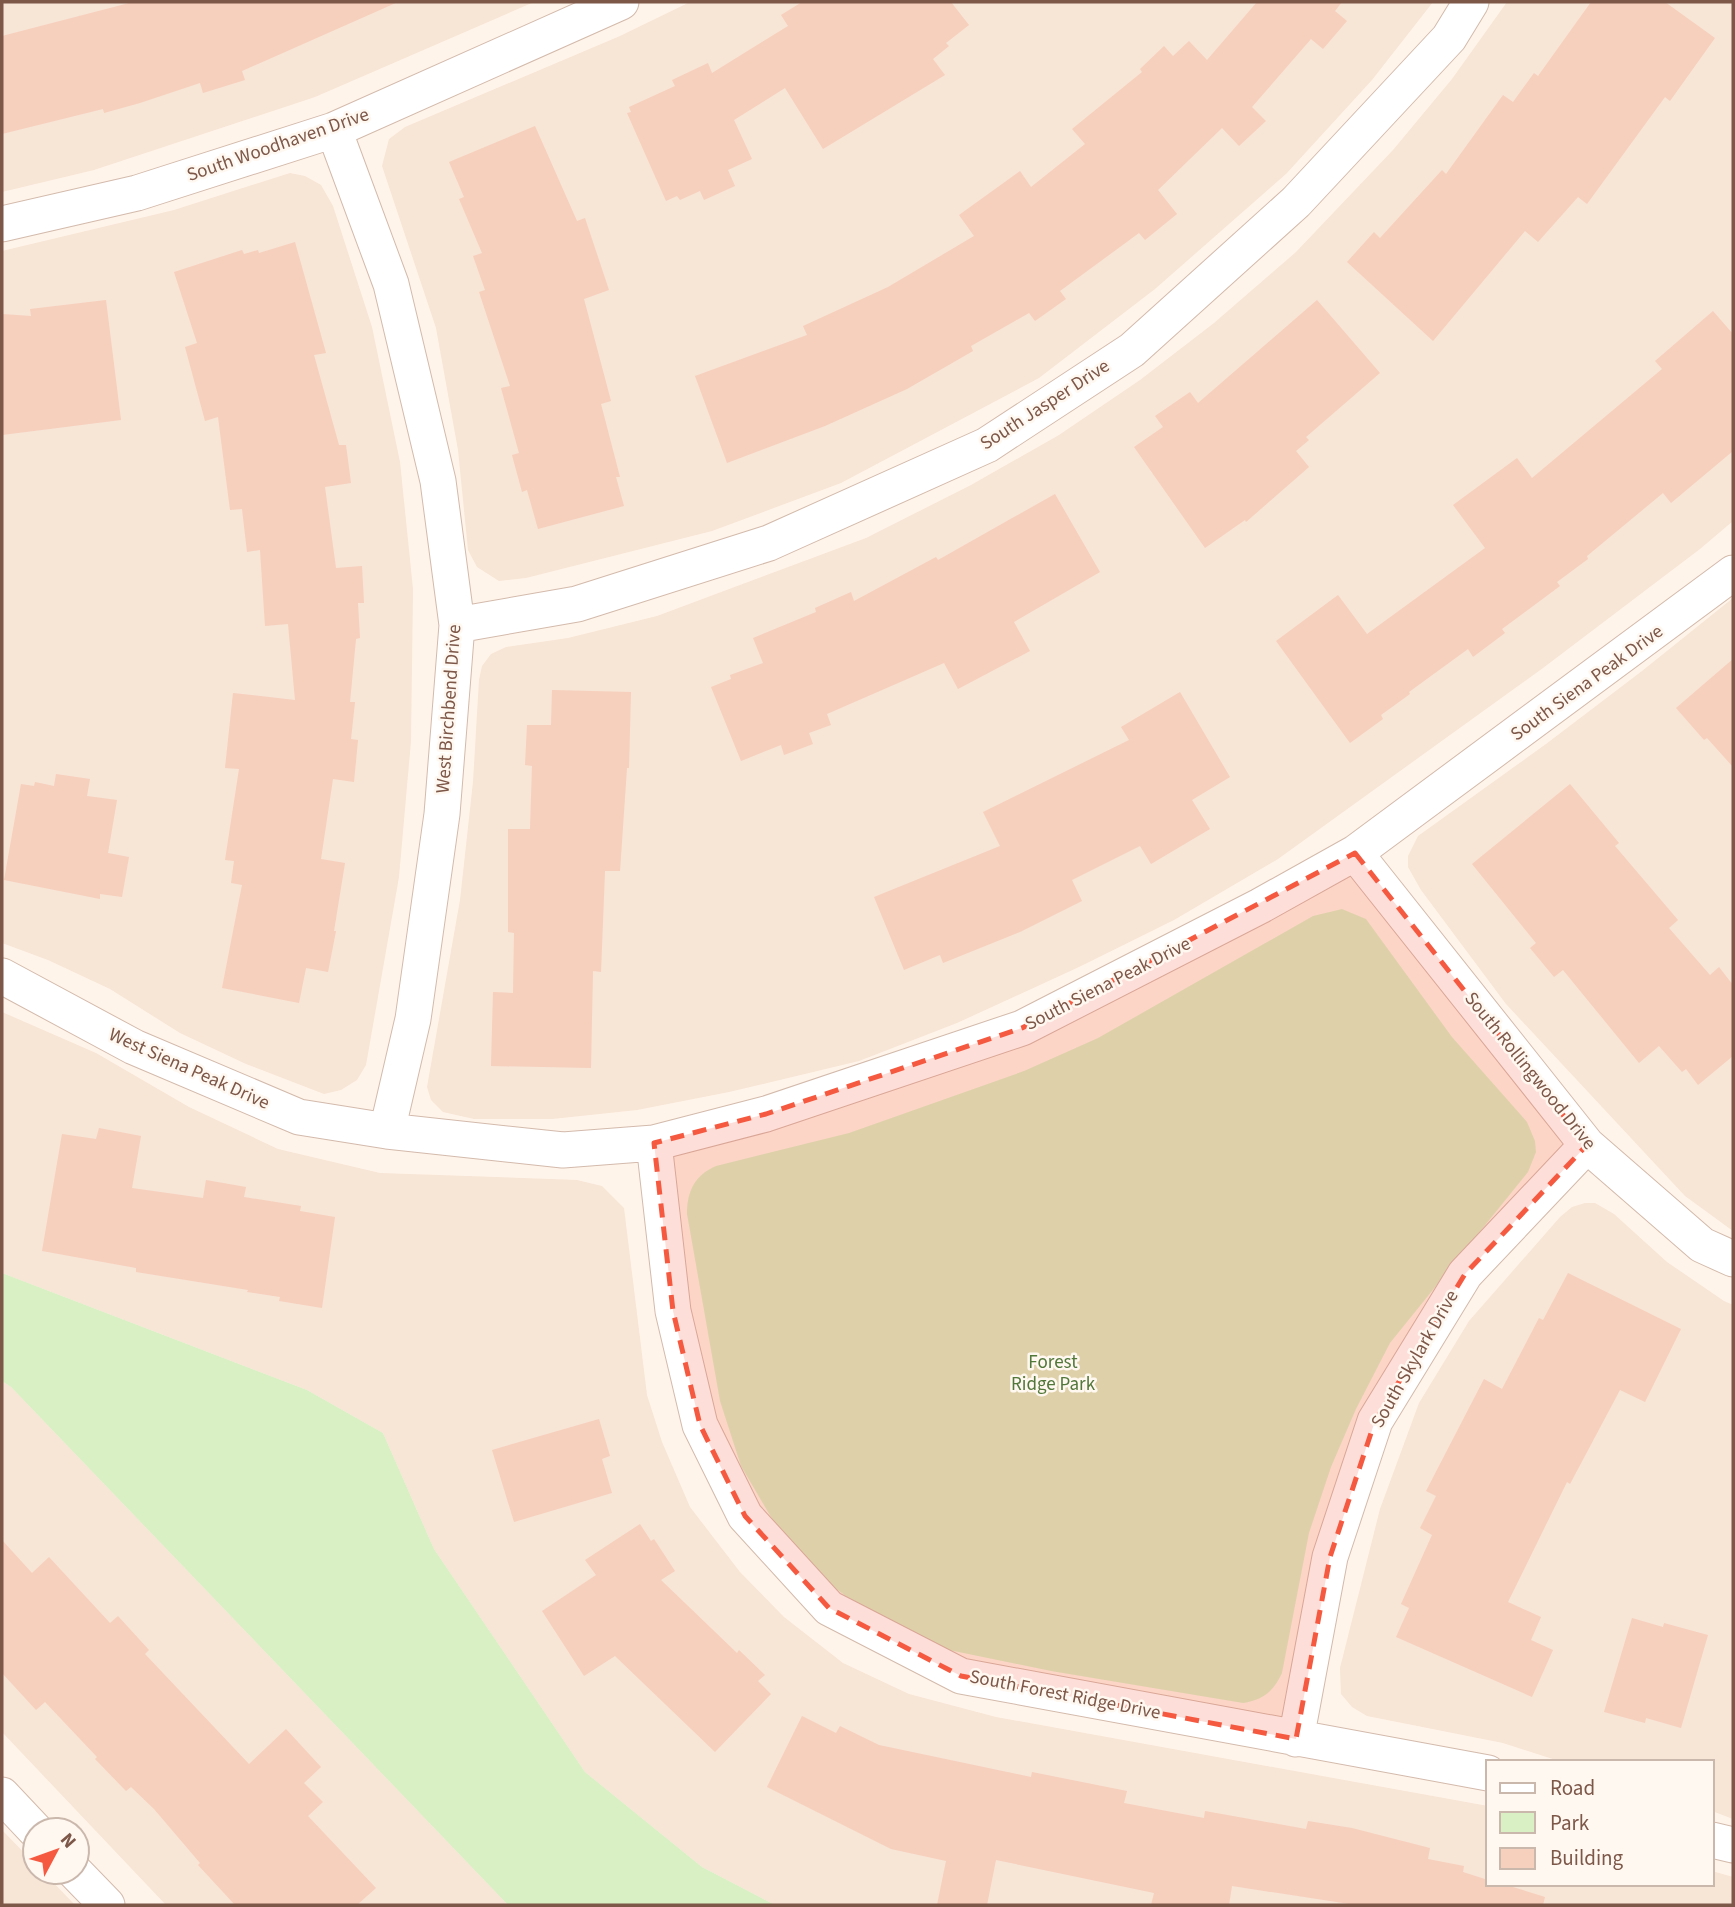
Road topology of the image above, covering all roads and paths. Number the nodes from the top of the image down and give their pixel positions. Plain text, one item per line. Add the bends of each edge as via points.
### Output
1 (621, 2) edge
2 (1471, 2) edge
3 (334, 130) junction
4 (2, 225) edge
5 (1733, 573) edge
6 (457, 625) junction
7 (1355, 853) junction
8 (2, 976) edge
9 (387, 1131) junction
10 (654, 1143) junction
11 (1587, 1145) junction
12 (1733, 1259) edge
13 (1296, 1739) junction
14 (1486, 1773) edge
15 (2, 1796) edge
16 (21, 1816) edge
17 (1714, 1840) edge
18 (1733, 1845) edge
19 (89, 1886) edge
20 (107, 1905) edge

1 - 3 street, South Woodhaven Drive
2 - 6 street, South Jasper Drive via 1450,37 1296,202 1132,349 987,445 769,543 577,604
3 - 4 street, South Woodhaven Drive via 137,193
3 - 6 street, West Birchbend Drive via 391,284 438,481
5 - 7 street, South Siena Peak Drive
6 - 9 street, West Birchbend Drive via 442,814 413,1019
7 - 10 street, South Siena Peak Drive via 1023,1028 766,1114
7 - 11 street, South Rollingwood Drive
8 - 9 street, West Siena Peak Drive via 134,1047 299,1117
9 - 10 street, South Siena Peak Drive via 563,1150
10 - 13 street, South Forest Ridge Drive via 673,1311 700,1425 745,1516 828,1608 961,1676
11 - 12 street, South Rollingwood Drive via 1702,1245
11 - 13 street, South Skylark Drive via 1465,1274 1375,1421 1330,1557
13 - 14 street, South Forest Ridge Drive
15 - 16 street
17 - 18 street
19 - 20 street

